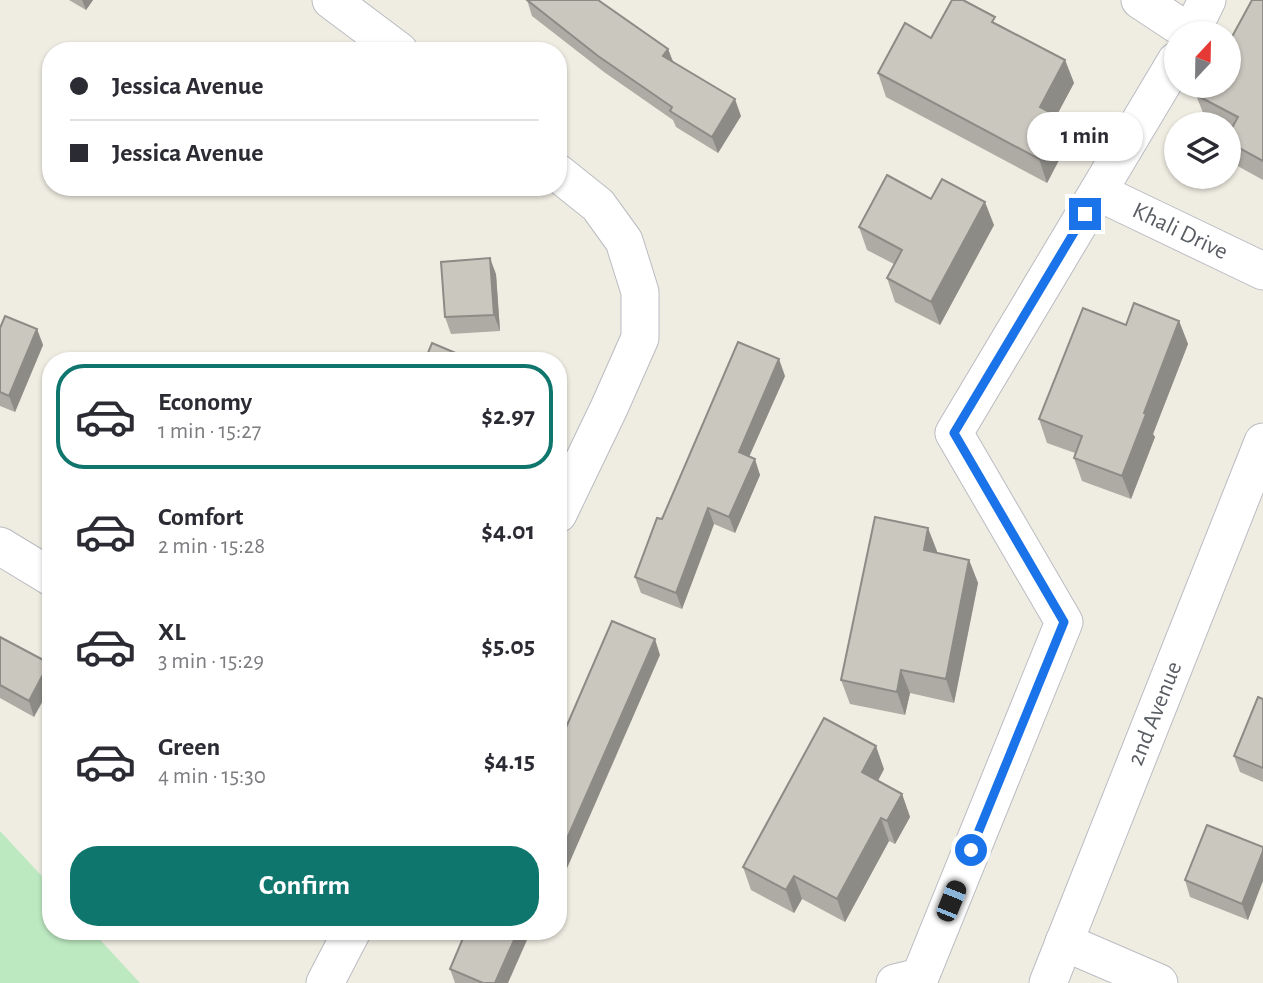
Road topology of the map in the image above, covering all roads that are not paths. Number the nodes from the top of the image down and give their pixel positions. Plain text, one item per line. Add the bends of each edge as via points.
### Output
1 (331, 0) edge
2 (1140, 0) edge
3 (1208, 0) edge
4 (1172, 21) edge
5 (1197, 21) edge
6 (386, 42) edge
7 (1164, 81) edge
8 (567, 180) edge
9 (1098, 192) junction
10 (1263, 271) edge
11 (1263, 442) edge
12 (567, 496) edge
13 (0, 546) edge
14 (42, 572) edge
15 (347, 940) edge
16 (1064, 942) junction
17 (325, 983) edge
18 (895, 983) edge
19 (1048, 983) edge
20 (1159, 983) edge

1 - 6 street
2 - 4 street
3 - 5 street
7 - 9 street
8 - 12 street via 598,205 624,241 640,292 640,338
9 - 10 street, Khali Drive
9 - 18 street via 954,433 1064,622 920,977
11 - 16 street, 2nd Avenue
13 - 14 street
15 - 17 street
16 - 19 street, 2nd Avenue
16 - 20 street

